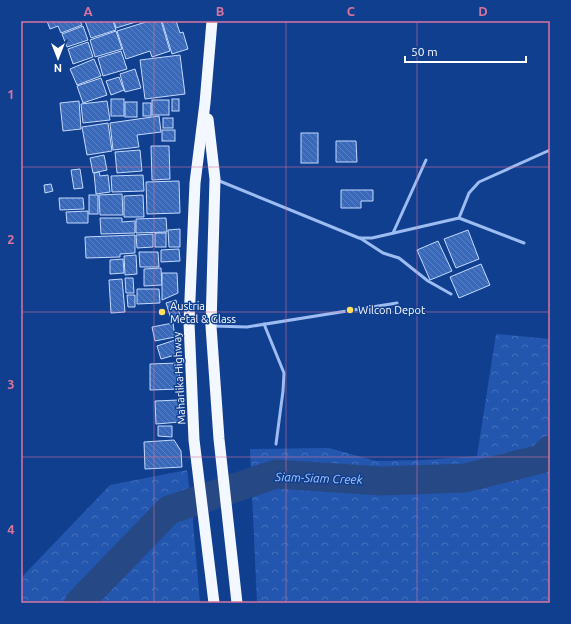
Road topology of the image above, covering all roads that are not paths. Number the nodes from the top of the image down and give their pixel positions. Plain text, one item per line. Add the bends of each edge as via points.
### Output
1 (212, 21) edge
2 (205, 103) junction
3 (550, 150) edge
4 (426, 160) dead end
5 (215, 179) junction
6 (459, 218) junction
7 (393, 233) junction
8 (359, 238) junction
9 (524, 243) dead end
10 (451, 294) dead end
11 (397, 303) dead end
12 (264, 324) junction
13 (211, 326) junction
14 (276, 444) dead end
15 (214, 603) edge
16 (237, 603) edge

1 - 2 highway, Maharlika Highway
2 - 5 highway, Maharlika Highway
2 - 15 highway, Maharlika Highway via 195,183 189,322 194,440
3 - 6 lane via 479,182 470,192
4 - 7 lane
5 - 8 lane
5 - 13 highway, Maharlika Highway
6 - 7 lane
6 - 9 lane
7 - 8 lane
8 - 10 lane via 384,253 399,258 428,281
11 - 12 lane
12 - 13 lane via 247,327
12 - 14 lane via 284,373
13 - 16 highway, Maharlika Highway via 219,439

